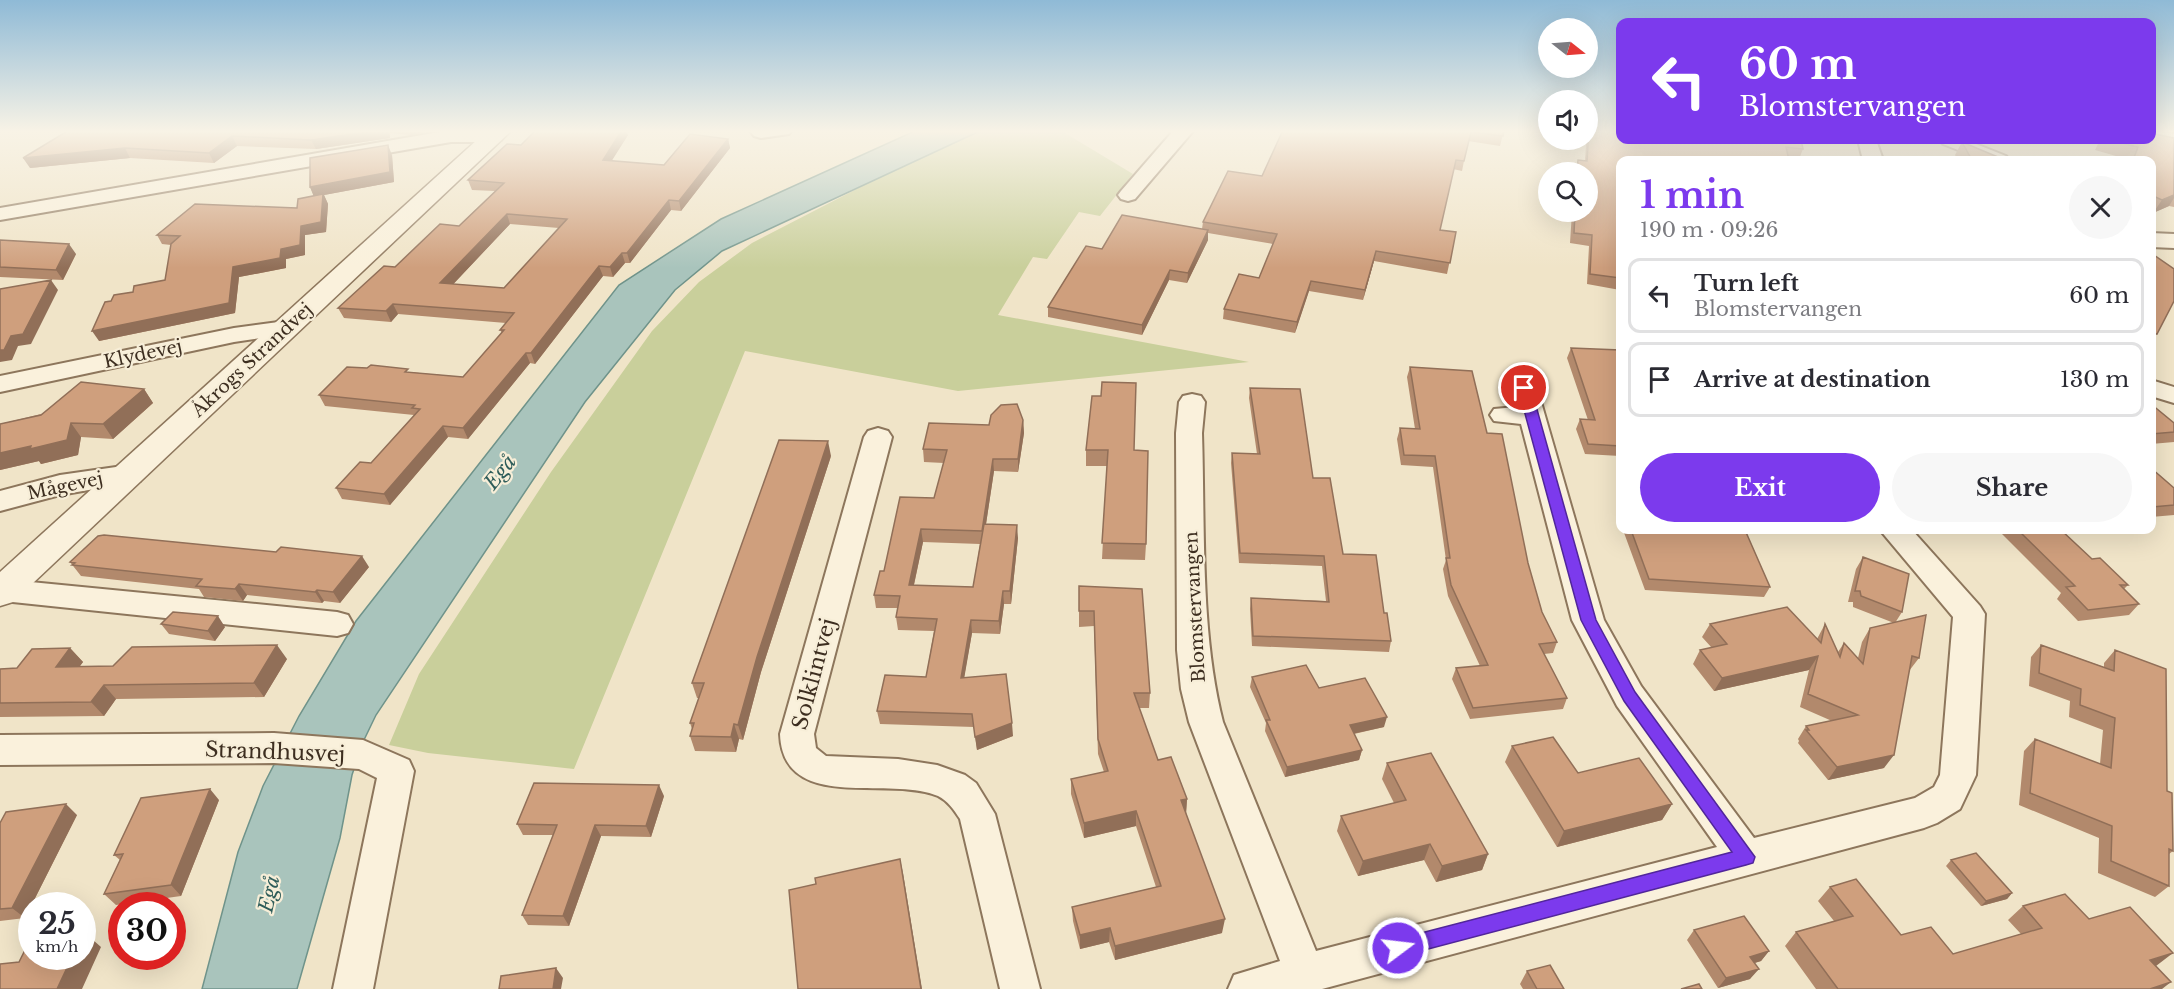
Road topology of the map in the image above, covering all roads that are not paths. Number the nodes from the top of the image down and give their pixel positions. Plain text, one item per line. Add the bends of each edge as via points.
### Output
1 (219, 176) edge
2 (451, 176) edge
3 (1144, 176) edge
4 (1128, 195) dead end
5 (0, 214) edge
6 (286, 328) junction
7 (0, 384) edge
8 (2156, 390) edge
9 (2174, 395) edge
10 (1192, 402) dead end
11 (1520, 406) dead end
12 (878, 437) dead end
13 (130, 474) junction
14 (0, 501) edge
15 (1898, 534) edge
16 (2, 591) edge
17 (337, 624) dead end
18 (0, 750) edge
19 (1746, 857) junction
20 (1305, 973) junction
21 (353, 989) edge
22 (1020, 989) edge
23 (1248, 989) edge

1 - 5 street
2 - 6 street, Åkrogs Strandvej
3 - 4 street
6 - 7 street, Klydevej via 234,335
6 - 13 street, Åkrogs Strandvej
8 - 9 street
10 - 20 street, Blomstervangen via 1193,639 1198,689 1206,722
11 - 19 street via 1588,620 1629,696
12 - 22 street, Solklintvej via 797,734 797,748 813,768 918,777 945,782 963,794 976,814
13 - 14 street, Mågevej via 60,485
13 - 16 street, Åkrogs Strandvej
15 - 19 street via 1969,614 1958,775 1947,798 1924,812
16 - 17 street, Åkrogs Strandvej
18 - 21 street, Strandhusvej via 274,748 363,755 396,771
19 - 20 street
20 - 23 street

